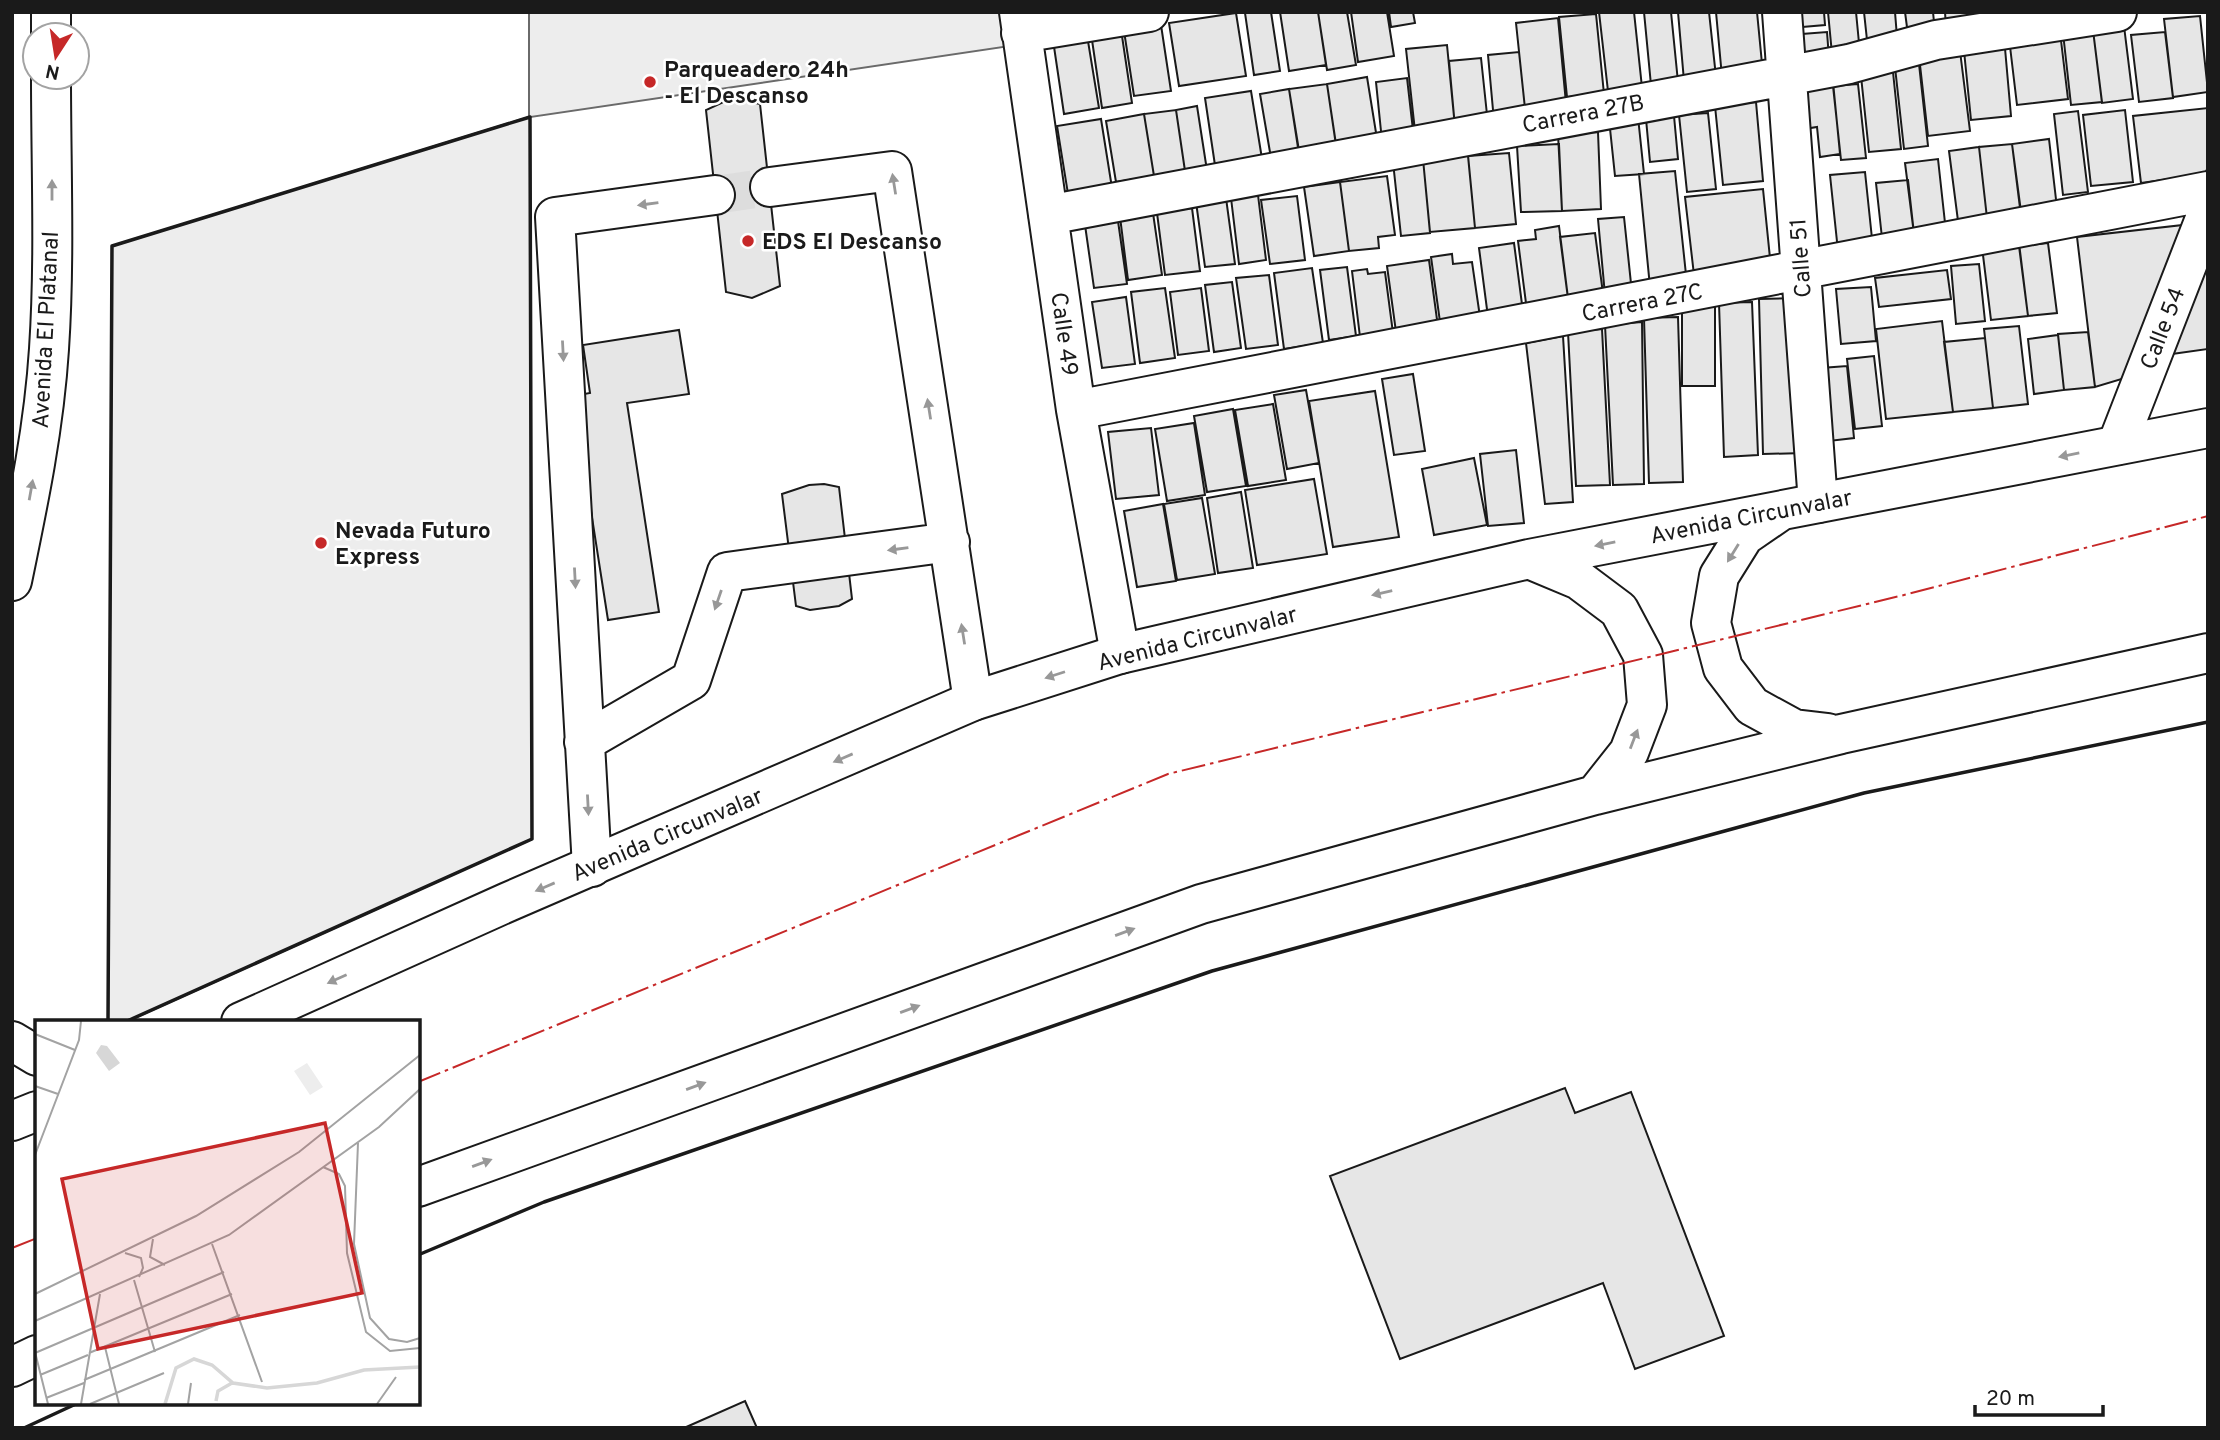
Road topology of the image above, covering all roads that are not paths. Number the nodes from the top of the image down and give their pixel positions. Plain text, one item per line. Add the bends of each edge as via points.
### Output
1 (1149, 12) edge
2 (1782, 12) edge
3 (2118, 12) edge
4 (1020, 23) edge
5 (1786, 76) junction
6 (51, 91) edge
7 (770, 187) tunnel mouth
8 (2208, 191) edge
9 (715, 195) tunnel mouth
10 (2208, 211) edge
11 (1048, 215) junction
12 (1801, 272) junction
13 (1076, 410) junction
14 (2208, 428) edge
15 (2117, 445) junction
16 (1801, 506) junction
17 (950, 542) junction
18 (1529, 559) junction
19 (12, 581) edge
20 (2208, 653) edge
21 (1120, 654) junction
22 (973, 701) junction
23 (1842, 734) junction
24 (584, 742) junction
25 (1595, 795) junction
26 (592, 867) junction
27 (246, 1020) edge
28 (12, 1041) edge
29 (35, 1055) edge
30 (35, 1112) edge
31 (12, 1121) edge
32 (420, 1185) edge
33 (35, 1356) edge
34 (12, 1367) edge

1 - 4 main road
2 - 5 main road, Calle 51
3 - 5 main road, Carrera 27B via 1936,40
4 - 11 main road, Calle 49
5 - 11 main road, Carrera 27B
5 - 12 main road, Calle 51
19 -> 6 main road, Avenida El Platanal via 31,493 49,351
17 -> 7 main road via 892,171
8 - 12 main road, Carrera 27C
9 -> 24 main road via 555,217
10 - 15 main road, Calle 54
11 - 13 main road, Calle 49
12 - 13 main road, Carrera 27C
12 - 16 main road, Calle 51
13 - 21 main road, Calle 49
14 - 15 main road, Avenida Circunvalar
15 -> 16 main road, Avenida Circunvalar
16 -> 18 main road, Avenida Circunvalar
16 -> 23 main road via 1744,536 1719,576 1711,623 1723,668 1752,706 1794,729
22 -> 17 main road
17 -> 24 main road via 727,572 691,680
18 -> 21 main road, Avenida Circunvalar
25 -> 18 main road via 1629,752 1647,705 1643,655 1619,610 1579,580
20 - 23 main road
21 -> 22 main road, Avenida Circunvalar
22 -> 26 main road, Avenida Circunvalar
23 - 25 main road
24 -> 26 main road
32 -> 25 main road via 1201,904
26 -> 27 main road, Avenida Circunvalar
28 - 29 main road
30 - 31 main road
33 - 34 main road

